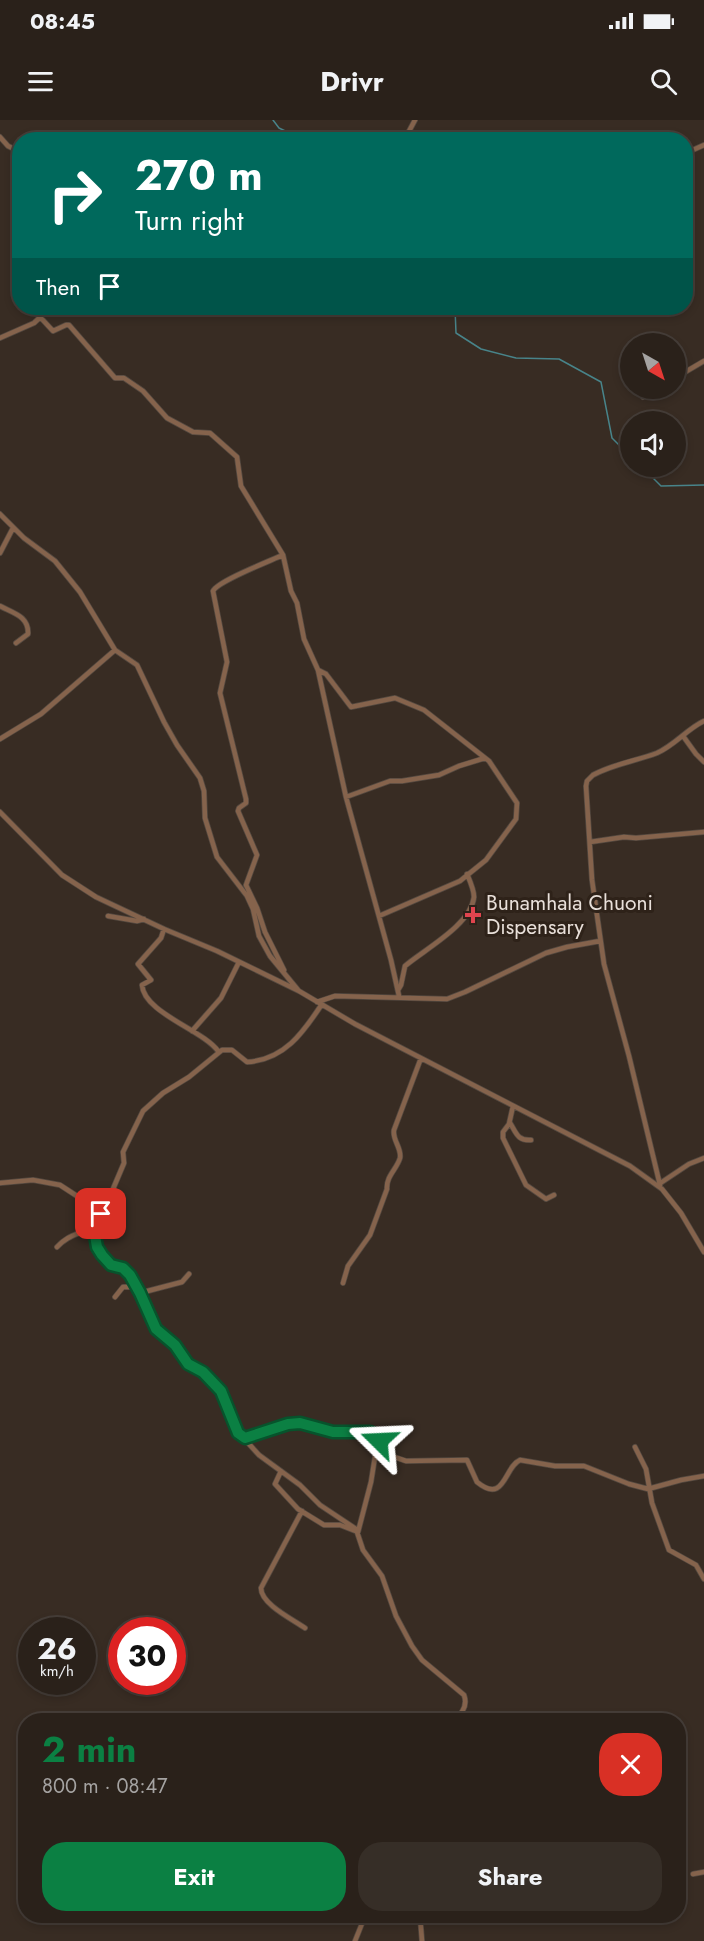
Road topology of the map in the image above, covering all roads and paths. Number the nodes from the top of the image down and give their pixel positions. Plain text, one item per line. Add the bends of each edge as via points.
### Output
1 (0, 137) edge
2 (12, 148) edge
3 (44, 315) edge
4 (41, 318) junction
5 (0, 339) edge
6 (704, 361) edge
7 (686, 372) edge
8 (0, 514) edge
9 (13, 528) junction
10 (0, 553) edge
11 (284, 555) junction
12 (0, 606) edge
13 (16, 642) dead end
14 (115, 650) junction
15 (318, 670) junction
16 (704, 721) edge
17 (683, 736) junction
18 (0, 739) edge
19 (485, 758) junction
20 (704, 762) edge
21 (346, 797) junction
22 (0, 812) edge
23 (704, 832) edge
24 (590, 842) junction
25 (467, 874) junction
26 (108, 916) dead end
27 (379, 916) junction
28 (144, 919) junction
29 (164, 929) junction
30 (600, 941) junction
31 (239, 962) junction
32 (287, 977) junction
33 (299, 991) junction
34 (398, 993) junction
35 (319, 1003) junction
36 (192, 1031) junction
37 (218, 1051) junction
38 (421, 1058) junction
39 (513, 1106) junction
40 (510, 1122) junction
41 (531, 1140) dead end
42 (704, 1158) edge
43 (0, 1183) edge
44 (660, 1186) junction
45 (554, 1195) dead end
46 (102, 1213) junction
47 (93, 1226) junction
48 (57, 1247) dead end
49 (704, 1252) edge
50 (189, 1274) dead end
51 (343, 1283) dead end
52 (136, 1287) junction
53 (140, 1293) junction
54 (115, 1297) dead end
55 (245, 1438) junction
56 (635, 1447) dead end
57 (377, 1451) junction
58 (281, 1471) junction
59 (704, 1476) edge
60 (648, 1489) junction
61 (302, 1511) junction
62 (358, 1532) junction
63 (704, 1579) edge
64 (305, 1628) dead end
65 (460, 1713) edge
66 (704, 1872) edge
67 (693, 1874) dead end
68 (362, 1923) edge
69 (421, 1923) edge
70 (355, 1941) edge
71 (422, 1941) edge

1 - 2 street
3 - 4 street
4 - 5 street
4 - 11 street via 53,332 69,325 116,378 124,378 143,392 167,418 190,430 210,433 234,453 241,486
6 - 7 street
8 - 9 street
9 - 10 street
9 - 14 street via 54,561 73,583
11 - 15 street via 304,639
11 - 32 street via 228,580 213,591 227,662 220,693 246,799 238,811 257,855 246,885
12 - 13 street via 21,616 28,627 28,634
14 - 18 street via 40,714
14 - 32 street via 137,664 164,722 200,778 214,851 247,896 259,936
15 - 19 street via 326,674 351,707 397,699 429,713
15 - 21 street
16 - 17 street
17 - 20 street
17 - 24 street via 657,753 598,772 589,779 586,786
19 - 21 street via 439,775 390,781
19 - 25 street via 515,799 518,811 489,857
21 - 27 street
22 - 28 street via 62,875 96,897
23 - 24 street
24 - 30 street
25 - 27 street via 460,881
25 - 34 street via 474,895 468,911 454,928 405,966
26 - 28 street
27 - 34 street
28 - 29 street
29 - 31 street
29 - 36 street via 138,964 151,980 142,985 142,992
30 - 34 street via 546,953 455,997 438,999
30 - 44 street
31 - 33 street
31 - 36 street via 221,998
32 - 33 street
33 - 35 street
34 - 35 street via 335,996
35 - 37 street via 297,1039 277,1054 247,1062 232,1050
35 - 38 street
36 - 37 street
37 - 46 street via 143,1111 123,1152 124,1163 113,1189 112,1206
38 - 39 street
38 - 51 street via 394,1130 399,1159 386,1183 370,1235 348,1266
39 - 40 street
39 - 44 street via 630,1166
40 - 41 street via 518,1137
40 - 45 street via 502,1136 526,1185 546,1199
42 - 44 street
43 - 46 street via 53,1183
44 - 49 street
46 - 47 street
47 - 48 street via 70,1235
47 - 52 street via 102,1255 111,1265 124,1269
50 - 53 street via 182,1282
52 - 53 street
52 - 54 street via 123,1287
53 - 55 street via 153,1326 175,1345 188,1364 214,1383 225,1398 238,1433
55 - 57 street via 300,1423 333,1432 370,1432 378,1438
55 - 58 street via 259,1455
56 - 60 street via 646,1469
57 - 60 street via 406,1461 467,1460 477,1482 497,1488 504,1484 511,1466 520,1460 584,1466
57 - 62 street
58 - 61 street via 276,1485
58 - 62 street
59 - 60 street
60 - 63 street via 669,1550 696,1564
61 - 62 street via 324,1525 340,1525
61 - 64 street via 261,1592 276,1609
62 - 65 street via 363,1550 382,1576 412,1646 464,1695 465,1707
66 - 67 street
68 - 70 street
69 - 71 street

